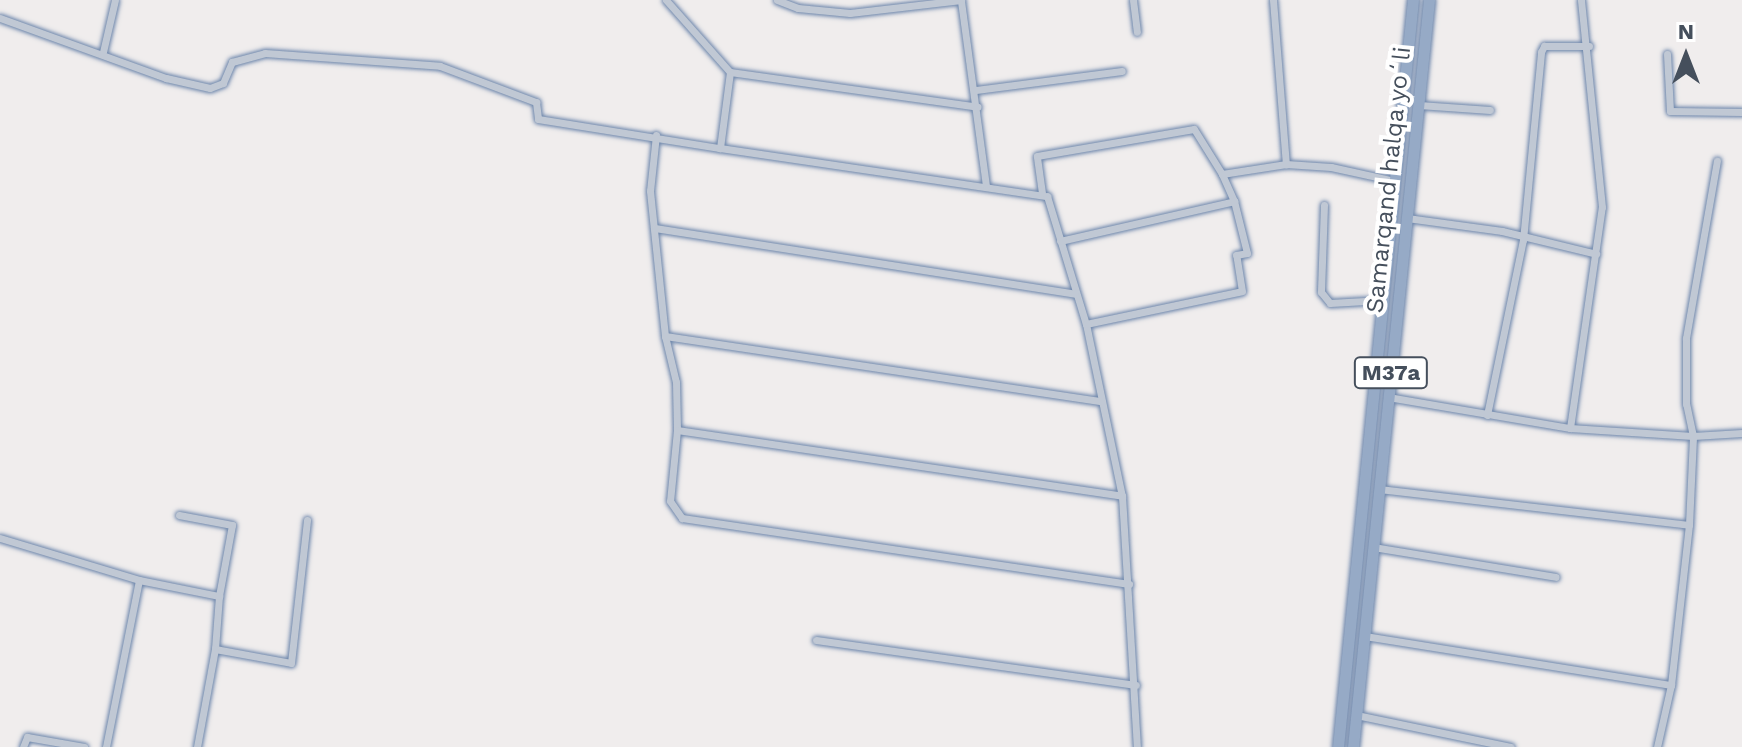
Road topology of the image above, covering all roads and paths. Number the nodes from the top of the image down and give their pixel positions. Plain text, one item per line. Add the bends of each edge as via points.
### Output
1 (115, 0) edge
2 (666, 0) edge
3 (777, 0) edge
4 (961, 0) edge
5 (1133, 0) edge
6 (1273, 0) edge
7 (1413, 0) edge
8 (1429, 0) edge
9 (1581, 0) edge
10 (0, 18) edge
11 (1137, 32) dead end
12 (1589, 46) junction
13 (103, 52) junction
14 (1667, 54) dead end
15 (1122, 71) dead end
16 (730, 72) junction
17 (976, 90) junction
18 (1403, 97) junction
19 (1419, 102) junction
20 (978, 107) junction
21 (1490, 110) dead end
22 (1742, 112) edge
23 (656, 135) junction
24 (720, 148) junction
25 (1717, 161) dead end
26 (1286, 164) junction
27 (1222, 174) junction
28 (1395, 181) junction
29 (986, 185) junction
30 (1042, 193) junction
31 (1234, 201) junction
32 (1324, 205) dead end
33 (1407, 218) junction
34 (655, 228) junction
35 (1523, 240) junction
36 (1060, 241) junction
37 (1596, 254) junction
38 (1075, 294) junction
39 (1383, 300) junction
40 (1086, 324) junction
41 (665, 336) junction
42 (1388, 397) junction
43 (1101, 401) junction
44 (1487, 415) junction
45 (1570, 428) junction
46 (677, 430) junction
47 (1742, 433) edge
48 (1693, 436) junction
49 (1379, 489) junction
50 (1122, 496) junction
51 (179, 515) dead end
52 (307, 520) dead end
53 (1689, 525) junction
54 (0, 538) edge
55 (1373, 547) junction
56 (1556, 577) dead end
57 (139, 580) junction
58 (1129, 584) junction
59 (219, 596) junction
60 (1365, 636) junction
61 (816, 640) dead end
62 (215, 649) junction
63 (1136, 685) junction
64 (1671, 685) junction
65 (1356, 715) junction
66 (23, 747) edge
67 (84, 747) edge
68 (106, 747) edge
69 (197, 747) edge
70 (1137, 747) edge
71 (1338, 747) edge
72 (1353, 747) edge
73 (1511, 747) edge
74 (1657, 747) edge

1 - 13 street
2 - 16 street
3 - 4 street via 798,8 850,13
4 - 17 street
5 - 11 street
6 - 26 street
7 - 18 highway, Samarqand halqa yoʻli / M37a
8 - 19 highway, Samarqand halqa yoʻli / M37a
9 - 12 street
10 - 13 street
12 - 35 street via 1544,46 1541,52
12 - 37 street via 1602,207
13 - 23 street via 166,78 210,88 223,83 232,62 265,53 440,66 536,102 538,119
14 - 22 street via 1670,111
15 - 17 street
16 - 20 street
16 - 24 street
17 - 20 street
18 - 19 highway
18 - 28 highway, Samarqand halqa yoʻli / M37a
19 - 21 street
19 - 33 highway, Samarqand halqa yoʻli / M37a
20 - 29 street
23 - 24 street
23 - 34 street via 650,191
24 - 29 street
25 - 48 street via 1686,338 1686,404
26 - 27 street
26 - 28 street
27 - 30 street via 1194,129 1037,156
27 - 31 street
28 - 39 highway, Samarqand halqa yoʻli / M37a
29 - 30 street
30 - 36 street
31 - 36 street
31 - 40 street via 1247,253 1236,255 1242,291
32 - 39 street via 1321,292 1330,303
33 - 35 street via 1502,231
33 - 42 highway, Samarqand halqa yoʻli / M37a
34 - 38 street
34 - 41 street
35 - 37 street
35 - 44 street
36 - 38 street
37 - 45 street
38 - 40 street
39 - 71 highway, Samarqand halqa yoʻli / M37a
40 - 43 street
41 - 43 street
41 - 46 street via 676,382
42 - 44 street
42 - 49 highway, Samarqand halqa yoʻli / M37a
43 - 50 street
44 - 45 street
45 - 48 street
46 - 50 street
46 - 58 street via 670,501 682,518
47 - 48 street
48 - 53 street
49 - 53 street
49 - 55 highway, Samarqand halqa yoʻli / M37a
50 - 58 street
51 - 59 street via 232,525
52 - 62 street via 291,663
53 - 64 street
54 - 57 street
55 - 56 street
55 - 60 highway, Samarqand halqa yoʻli / M37a
57 - 59 street
57 - 68 street
58 - 63 street
59 - 62 street
60 - 64 street
60 - 65 highway, Samarqand halqa yoʻli / M37a
61 - 63 street
62 - 69 street
63 - 70 street
64 - 74 street
65 - 72 highway, Samarqand halqa yoʻli / M37a
65 - 73 street
66 - 67 street via 27,737

